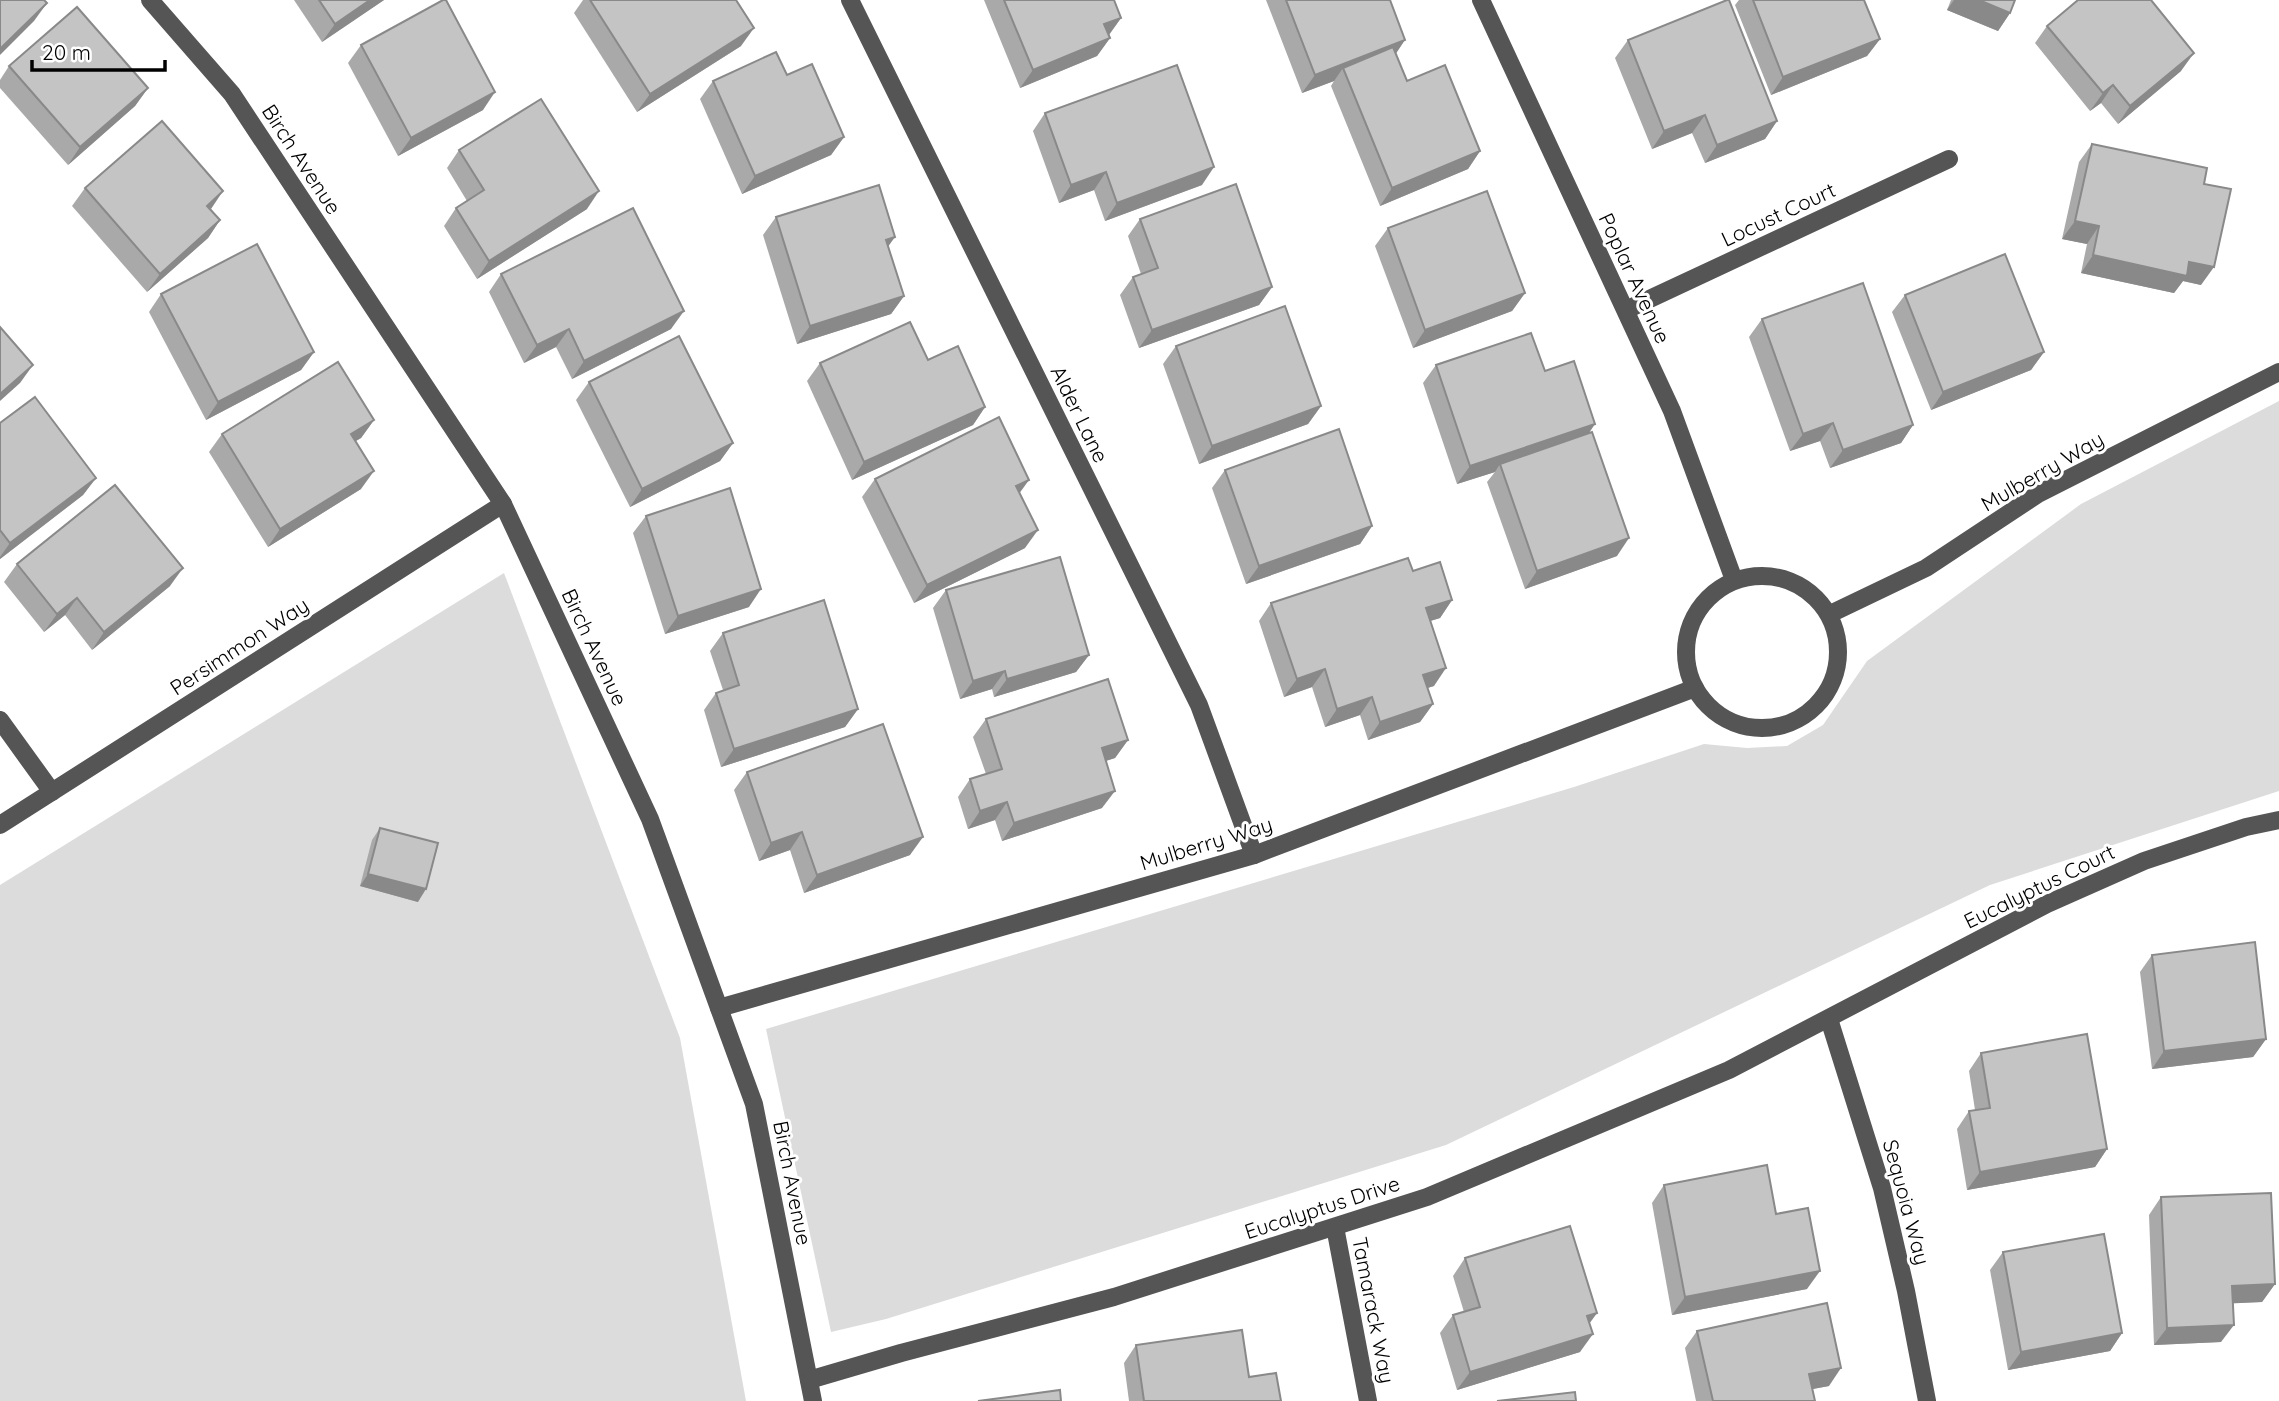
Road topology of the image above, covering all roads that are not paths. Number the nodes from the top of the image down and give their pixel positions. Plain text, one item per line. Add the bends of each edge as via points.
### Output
1 (150, 0) edge
2 (850, 0) edge
3 (1481, 0) edge
4 (1950, 159) dead end
5 (1626, 310) junction
6 (2279, 372) edge
7 (503, 504) junction
8 (1734, 580) junction
9 (1830, 614) junction
10 (1695, 688) junction
11 (0, 720) edge
12 (52, 792) junction
13 (2279, 820) edge
14 (0, 825) edge
15 (1254, 855) junction
16 (719, 1008) junction
17 (1829, 1019) junction
18 (1335, 1227) junction
19 (809, 1380) junction
20 (813, 1401) edge
21 (1368, 1401) edge
22 (1927, 1401) edge

1 - 7 street, Birch Avenue via 232,94
2 - 15 street, Alder Lane via 1199,705
3 - 5 street, Poplar Avenue
4 - 5 street, Locust Court
5 - 8 street, Poplar Avenue via 1672,411
6 - 9 street, Mulberry Way via 2038,494 1926,569
7 - 12 street, Persimmon Way
7 - 16 street, Birch Avenue via 650,819
8 - 9 street via 1766,575 1806,587
8 - 10 street via 1712,594 1696,614 1687,639 1687,667
9 - 10 street via 1836,628 1838,668 1822,702 1785,726 1746,728 1713,711
10 - 15 street, Mulberry Way
11 - 12 street
12 - 14 street, Persimmon Way
13 - 17 street, Eucalyptus Court via 2144,861 2046,904
15 - 16 street, Mulberry Way
16 - 19 street, Birch Avenue via 754,1104
17 - 18 street, Eucalyptus Drive via 1729,1070 1528,1155 1427,1197
17 - 22 street, Sequoia Way via 1882,1188
18 - 19 street, Eucalyptus Drive via 1114,1297
18 - 21 street, Tamarack Way
19 - 20 street, Birch Avenue

